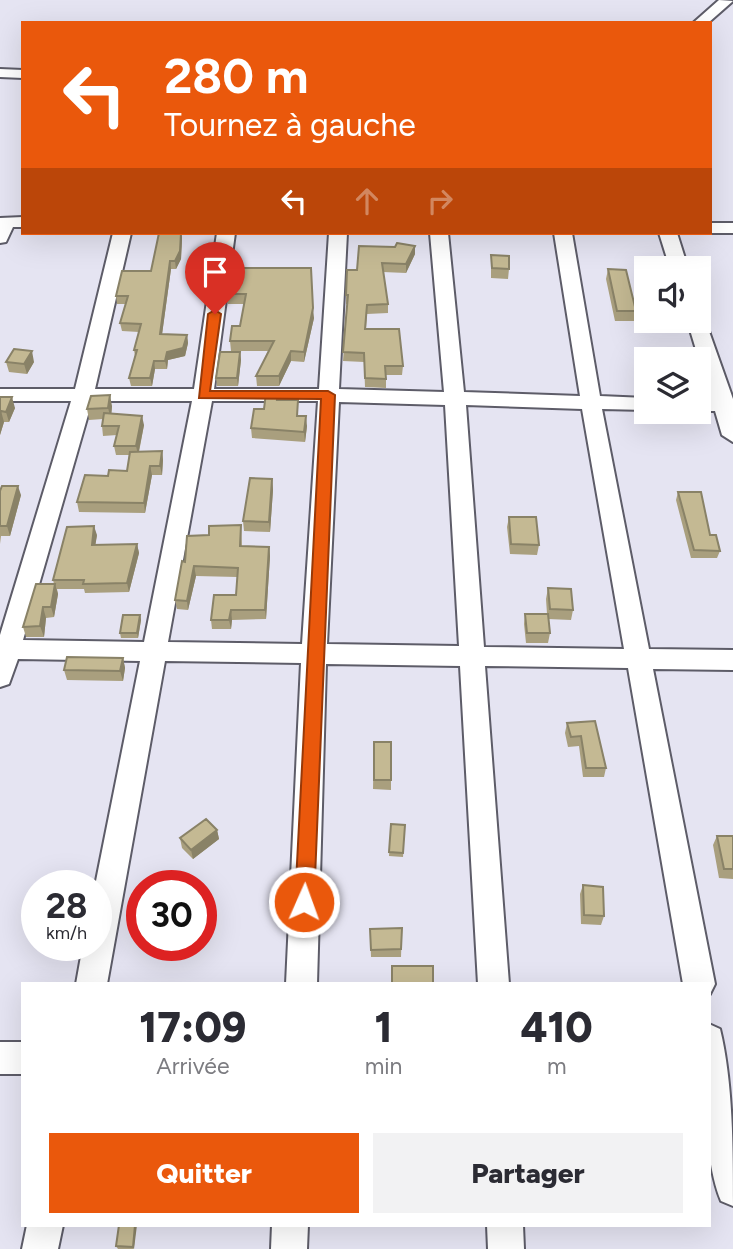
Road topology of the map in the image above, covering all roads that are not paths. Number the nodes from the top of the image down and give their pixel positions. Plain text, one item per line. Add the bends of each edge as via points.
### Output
1 (727, 0) edge
2 (702, 21) edge
3 (0, 73) edge
4 (21, 74) edge
5 (21, 222) edge
6 (712, 228) edge
7 (733, 228) edge
8 (122, 235) edge
9 (226, 235) edge
10 (338, 235) edge
11 (439, 235) edge
12 (563, 235) edge
13 (669, 235) edge
14 (0, 238) edge
15 (675, 256) edge
16 (701, 333) edge
17 (0, 395) edge
18 (203, 395) junction
19 (328, 395) junction
20 (83, 396) junction
21 (455, 400) junction
22 (591, 403) junction
23 (634, 404) edge
24 (728, 405) edge
25 (733, 435) edge
26 (5, 649) edge
27 (153, 650) junction
28 (314, 656) junction
29 (472, 658) junction
30 (640, 659) junction
31 (733, 660) edge
32 (0, 677) edge
33 (91, 982) edge
34 (301, 982) edge
35 (494, 982) edge
36 (699, 982) edge
37 (0, 1058) edge
38 (21, 1058) edge
39 (716, 1060) edge
40 (733, 1189) edge
41 (45, 1227) edge
42 (290, 1227) edge
43 (505, 1227) edge
44 (40, 1249) edge
45 (289, 1249) edge
46 (506, 1249) edge

1 - 2 street
3 - 4 street
5 - 14 street via 6,222
6 - 7 street
8 - 20 street
9 - 18 street
10 - 19 street
11 - 21 street
12 - 22 street
13 - 15 street
16 - 24 street
17 - 20 street
18 - 19 street
18 - 20 street
18 - 27 street
19 - 21 street
19 - 28 street
20 - 26 street
21 - 22 street
21 - 29 street
22 - 23 street
22 - 30 street
24 - 25 street
26 - 27 street
26 - 32 street
27 - 28 street
27 - 33 street
28 - 29 street
28 - 34 street
29 - 30 street
29 - 35 street
30 - 31 street
30 - 36 street
37 - 38 street
39 - 40 street
41 - 44 street
42 - 45 street
43 - 46 street

